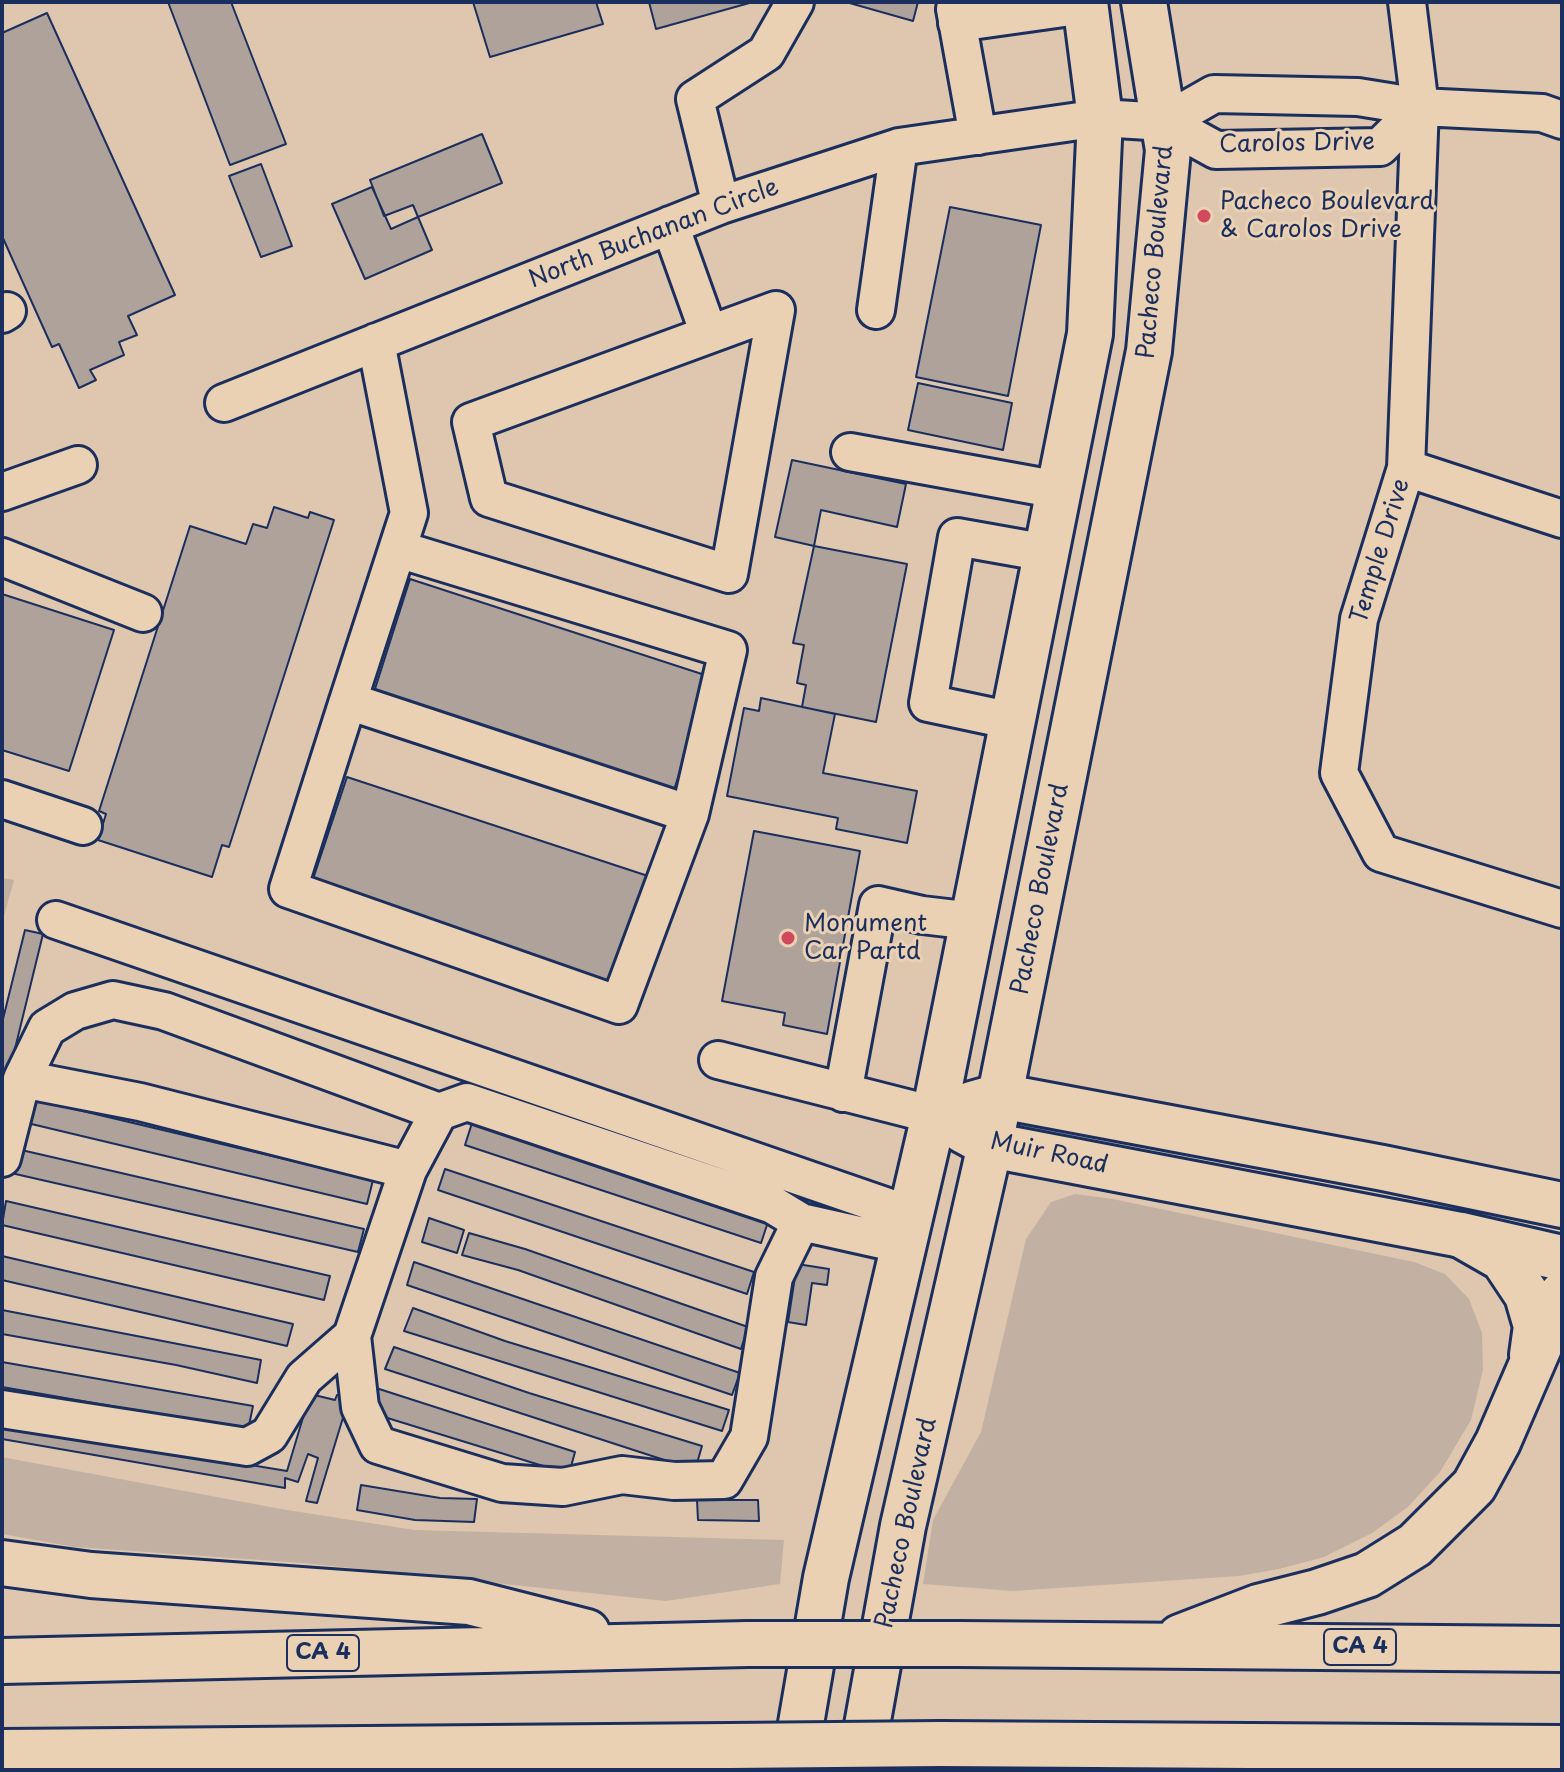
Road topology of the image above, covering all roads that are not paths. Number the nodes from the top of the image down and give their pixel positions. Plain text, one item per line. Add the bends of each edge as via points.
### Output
1 (795, 2) edge
2 (1144, 2) edge
3 (1407, 2) edge
4 (1085, 4) edge
5 (957, 12) edge
6 (1420, 107) junction
7 (1100, 118) junction
8 (1562, 120) edge
9 (1165, 122) junction
10 (978, 136) junction
11 (899, 147) junction
12 (721, 205) junction
13 (670, 225) junction
14 (876, 310) dead end
15 (709, 334) junction
16 (376, 342) junction
17 (224, 403) dead end
18 (850, 452) dead end
19 (78, 465) dead end
20 (1406, 468) junction
21 (1059, 490) junction
22 (2, 492) edge
23 (1562, 519) edge
24 (398, 549) junction
25 (1047, 553) junction
26 (2, 557) edge
27 (143, 613) dead end
28 (348, 701) junction
29 (1013, 721) junction
30 (2, 799) edge
31 (690, 814) junction
32 (83, 826) dead end
33 (1562, 909) edge
34 (56, 920) dead end
35 (973, 921) junction
36 (718, 1060) dead end
37 (22, 1079) junction
38 (843, 1093) junction
39 (1000, 1096) junction
40 (439, 1112) junction
41 (934, 1115) junction
42 (990, 1145) junction
43 (2, 1158) edge
44 (408, 1170) junction
45 (1562, 1205) edge
46 (801, 1222) junction
47 (907, 1230) junction
48 (1461, 1235) junction
49 (1562, 1258) edge
50 (1562, 1294) edge
51 (352, 1336) junction
52 (1530, 1371) junction
53 (2, 1409) edge
54 (2, 1563) edge
55 (1159, 1645) junction
56 (643, 1646) junction
57 (1562, 1649) edge
58 (2, 1661) edge
59 (1110, 1745) junction
60 (1562, 1748) edge
61 (359, 1749) junction
62 (2, 1752) edge
63 (286, 1770) edge
64 (793, 1770) edge
65 (859, 1770) edge
66 (1156, 1770) edge

1 - 12 street via 766,53 695,99
2 - 9 main road, Pacheco Boulevard
3 - 6 street, Temple Drive
4 - 5 street
4 - 7 main road
5 - 10 street
6 - 8 street, Carolos Drive via 1542,113
6 - 9 street, Carolos Drive via 1358,97 1214,94
6 - 9 street, Carolos Drive via 1380,147 1216,150
6 - 20 street, Temple Drive
7 - 9 street, Carolos Drive
7 - 10 street, North Buchanan Circle
7 - 21 main road via 1090,334
9 - 39 main road, Pacheco Boulevard via 1168,150 1149,351
10 - 11 street, North Buchanan Circle
11 - 12 street, North Buchanan Circle
11 - 14 street
12 - 13 street, North Buchanan Circle
13 - 15 street
13 - 16 street, North Buchanan Circle
15 - 15 street via 471,422 489,498 729,574 776,310
16 - 17 street, North Buchanan Circle
16 - 24 street via 409,513
18 - 21 street
19 - 22 street
20 - 23 street
20 - 33 street, Temple Drive via 1359,619 1339,773 1381,853
21 - 25 main road
24 - 28 street
24 - 31 street via 728,650
25 - 29 main road
25 - 29 street via 957,537 928,703
26 - 27 street
28 - 31 street
28 - 31 street via 288,889 619,1005
29 - 35 main road
30 - 32 street
34 - 47 street
35 - 38 street via 878,905
35 - 41 main road
36 - 38 street
37 - 40 street via 47,1028 75,1011 113,1000 164,1011
37 - 43 street
37 - 44 street via 140,1102
38 - 41 street
39 - 41 main road, Muir Road
39 - 42 main road, Pacheco Boulevard
39 - 45 main road, Muir Road
40 - 44 street
40 - 46 street via 467,1102 773,1205
41 - 42 main road, Muir Road
41 - 47 main road
42 - 48 main road, Muir Road
42 - 65 main road, Pacheco Boulevard via 903,1526
44 - 51 street
46 - 47 street
46 - 51 street via 774,1277 749,1437 724,1480 622,1475 563,1487 502,1483 378,1445 360,1407
47 - 64 main road via 826,1578
48 - 49 main road, Muir Road
48 - 52 main road via 1503,1259 1527,1295 1536,1326
50 - 52 main road
51 - 53 street via 304,1378 269,1435 247,1447
52 - 55 main road via 1474,1486 1415,1545 1367,1575 1258,1607
54 - 56 main road via 91,1575 469,1602
55 - 56 main road, CA 4, bridge
55 - 57 main road, CA 4
56 - 58 main road, CA 4
59 - 60 main road
59 - 61 main road, bridge
59 - 66 main road
61 - 62 main road
61 - 63 main road

